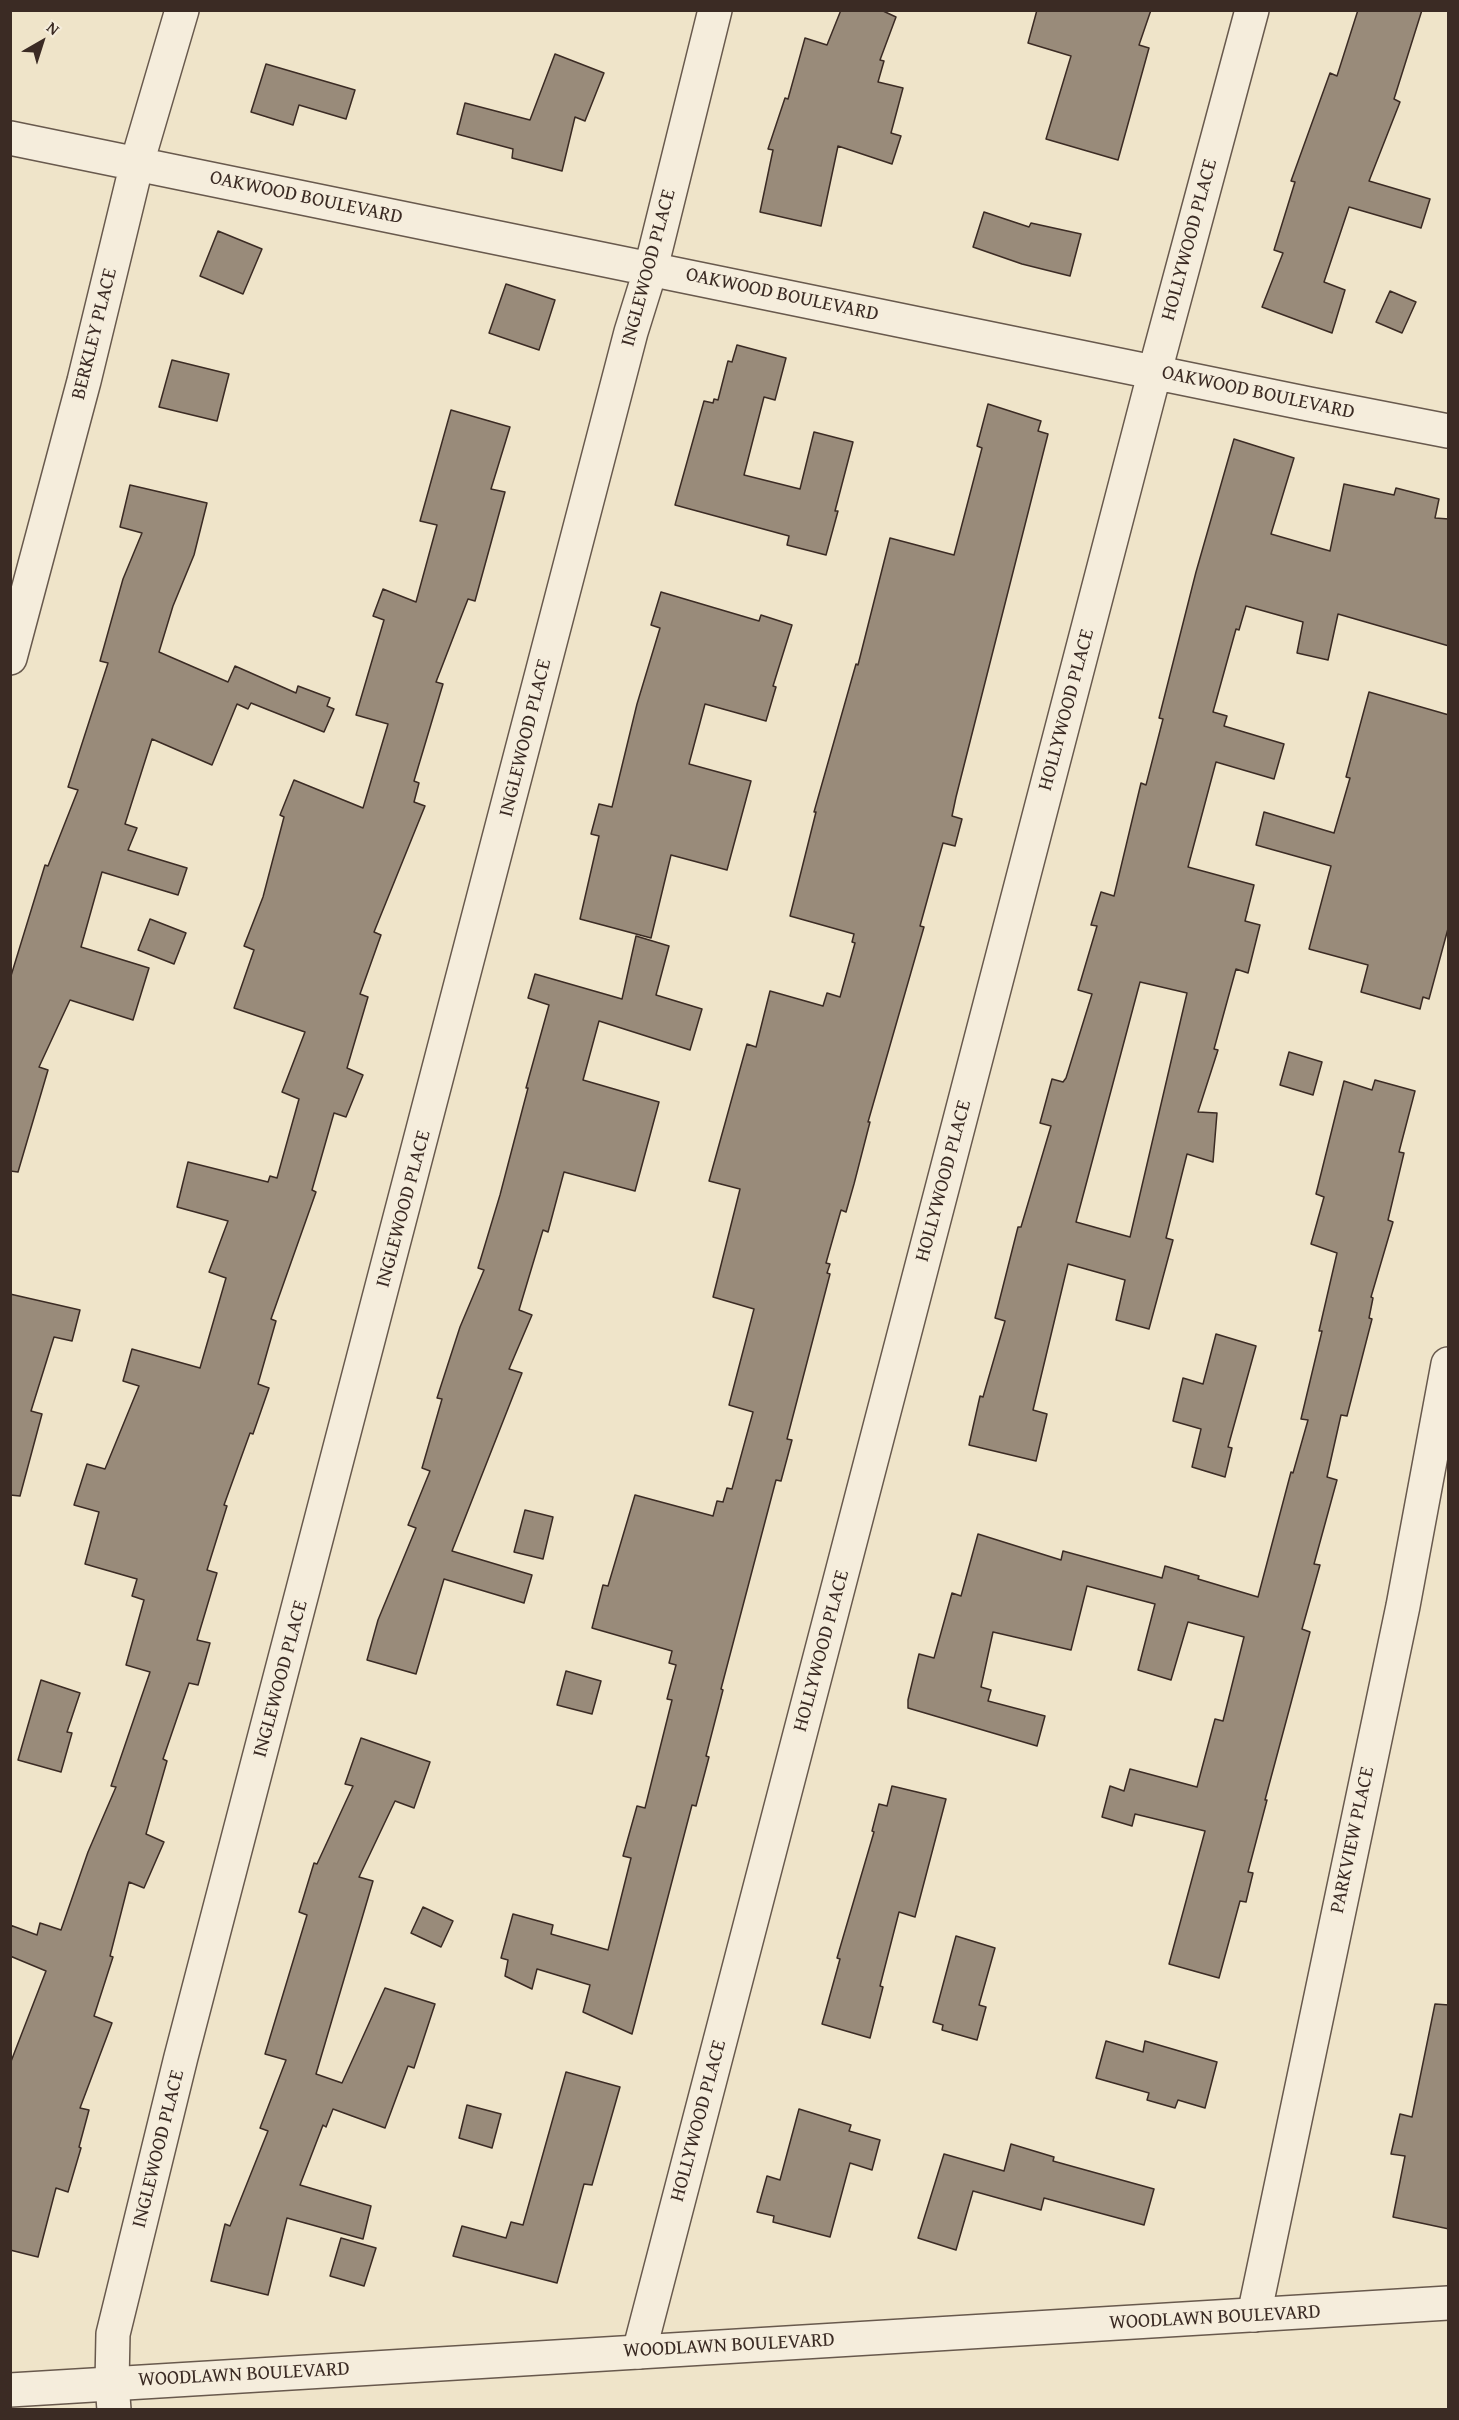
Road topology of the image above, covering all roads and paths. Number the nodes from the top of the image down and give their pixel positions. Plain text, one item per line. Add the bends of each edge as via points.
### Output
1 (182, 10) edge
2 (715, 10) edge
3 (1252, 10) edge
4 (10, 138) edge
5 (137, 163) junction
6 (651, 268) junction
7 (1155, 371) junction
8 (1449, 431) edge
9 (10, 658) edge
10 (1449, 1364) edge
11 (1449, 2303) edge
12 (1254, 2315) junction
13 (639, 2352) junction
14 (10, 2390) edge
15 (113, 2396) edge

1 - 5 street, BERKLEY PLACE
2 - 6 street, INGLEWOOD PLACE
3 - 7 street, HOLLYWOOD PLACE
4 - 5 street, OAKWOOD BOULEVARD
5 - 6 street, OAKWOOD BOULEVARD
5 - 9 street, BERKLEY PLACE
6 - 7 street, OAKWOOD BOULEVARD
6 - 15 street, INGLEWOOD PLACE via 631,332 181,2057 113,2334
7 - 8 street, OAKWOOD BOULEVARD
7 - 13 street, HOLLYWOOD PLACE
10 - 12 street, PARKVIEW PLACE via 1403,1606
11 - 12 street, WOODLAWN BOULEVARD
12 - 13 street, WOODLAWN BOULEVARD
13 - 15 street, WOODLAWN BOULEVARD
14 - 15 street, WOODLAWN BOULEVARD

